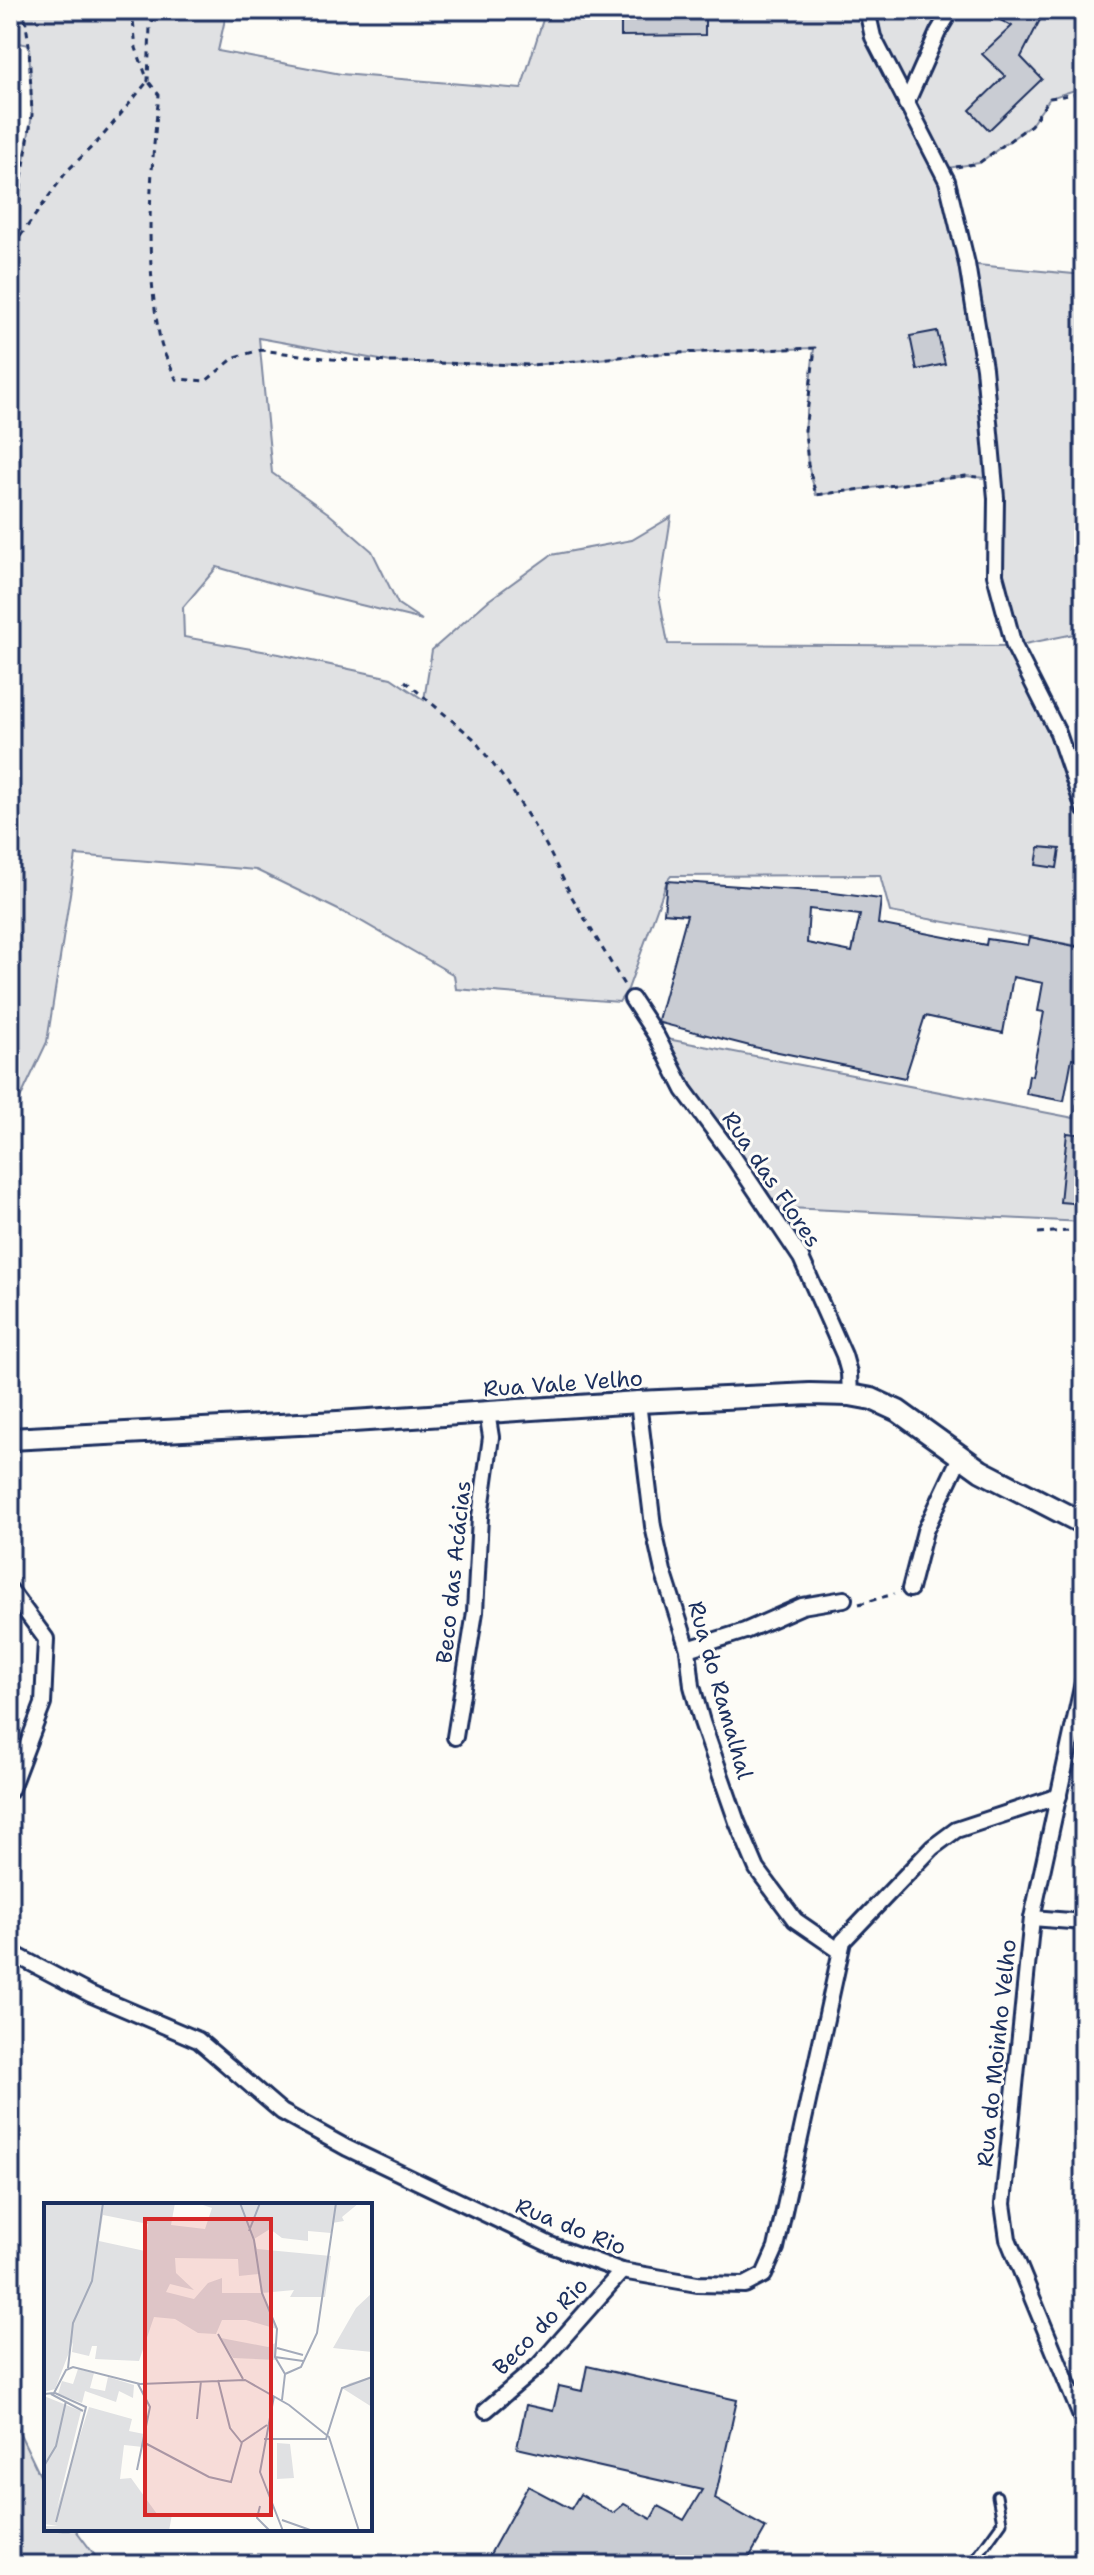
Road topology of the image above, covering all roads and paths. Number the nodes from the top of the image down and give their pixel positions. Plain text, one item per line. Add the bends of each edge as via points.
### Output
1 (24, 10) edge
2 (132, 10) edge
3 (157, 10) edge
4 (867, 10) edge
5 (951, 10) edge
6 (148, 81) junction
7 (1084, 100) edge
8 (906, 104) junction
9 (941, 169) junction
10 (16, 242) junction
11 (10, 258) edge
12 (994, 479) junction
13 (405, 681) dead end
14 (1084, 809) edge
15 (632, 999) joint
16 (1084, 1230) edge
17 (1038, 1233) dead end
18 (850, 1395) junction
19 (638, 1402) junction
20 (487, 1412) junction
21 (10, 1439) edge
22 (960, 1457) junction
23 (1084, 1524) edge
24 (910, 1589) joint
25 (10, 1590) edge
26 (844, 1599) joint
27 (688, 1649) junction
28 (1084, 1678) edge
29 (455, 1737) dead end
30 (10, 1791) edge
31 (1059, 1796) junction
32 (1032, 1918) junction
33 (1084, 1922) edge
34 (840, 1951) junction
35 (10, 1952) edge
36 (622, 2271) junction
37 (486, 2410) dead end
38 (1084, 2424) edge
39 (997, 2496) dead end
40 (971, 2565) edge

1 - 10 path via 32,115
2 - 6 path via 136,48
3 - 6 path via 150,26
4 - 8 street via 873,37
5 - 8 street
6 - 10 path via 67,171
6 - 12 path via 159,95 151,266 160,342 176,379 206,381 235,357 261,350 332,359 532,365 815,348 805,430 816,495 966,476
7 - 9 path via 1076,94 1050,98 1031,125 979,163
8 - 9 street
9 - 12 street via 967,264
10 - 11 path
12 - 14 street via 995,575 1014,646 1058,733
13 - 15 path via 473,738 508,784
15 - 18 street, Rua das Flores via 684,1090 801,1258 844,1355
16 - 17 path
18 - 19 street, Rua Vale Velho
18 - 22 street, Rua Vale Velho via 898,1411
19 - 20 street, Rua Vale Velho
19 - 27 street, Rua do Ramalhal via 653,1526
20 - 21 street, Rua Vale Velho
20 - 29 street, Beco das Acácias via 491,1437 475,1612
22 - 23 street, Rua Vale Velho
22 - 24 street via 925,1531
24 - 26 path via 861,1605
25 - 30 street via 46,1639 43,1704
26 - 27 street via 802,1606
27 - 34 street, Rua do Ramalhal via 702,1722 757,1869 795,1920
28 - 31 street, Rua do Moinho Velho
31 - 32 street, Rua do Moinho Velho
31 - 34 street, Rua do Rio via 956,1830 933,1847 843,1941
32 - 33 street
32 - 38 street, Rua do Moinho Velho via 1003,2204 1008,2239
34 - 36 street, Rua do Rio via 776,2248 764,2275 745,2285 697,2284
35 - 36 street, Rua do Rio via 90,1994 198,2040 282,2112 347,2148 553,2246
36 - 37 street, Beco do Rio via 538,2366
39 - 40 lane via 1002,2522

